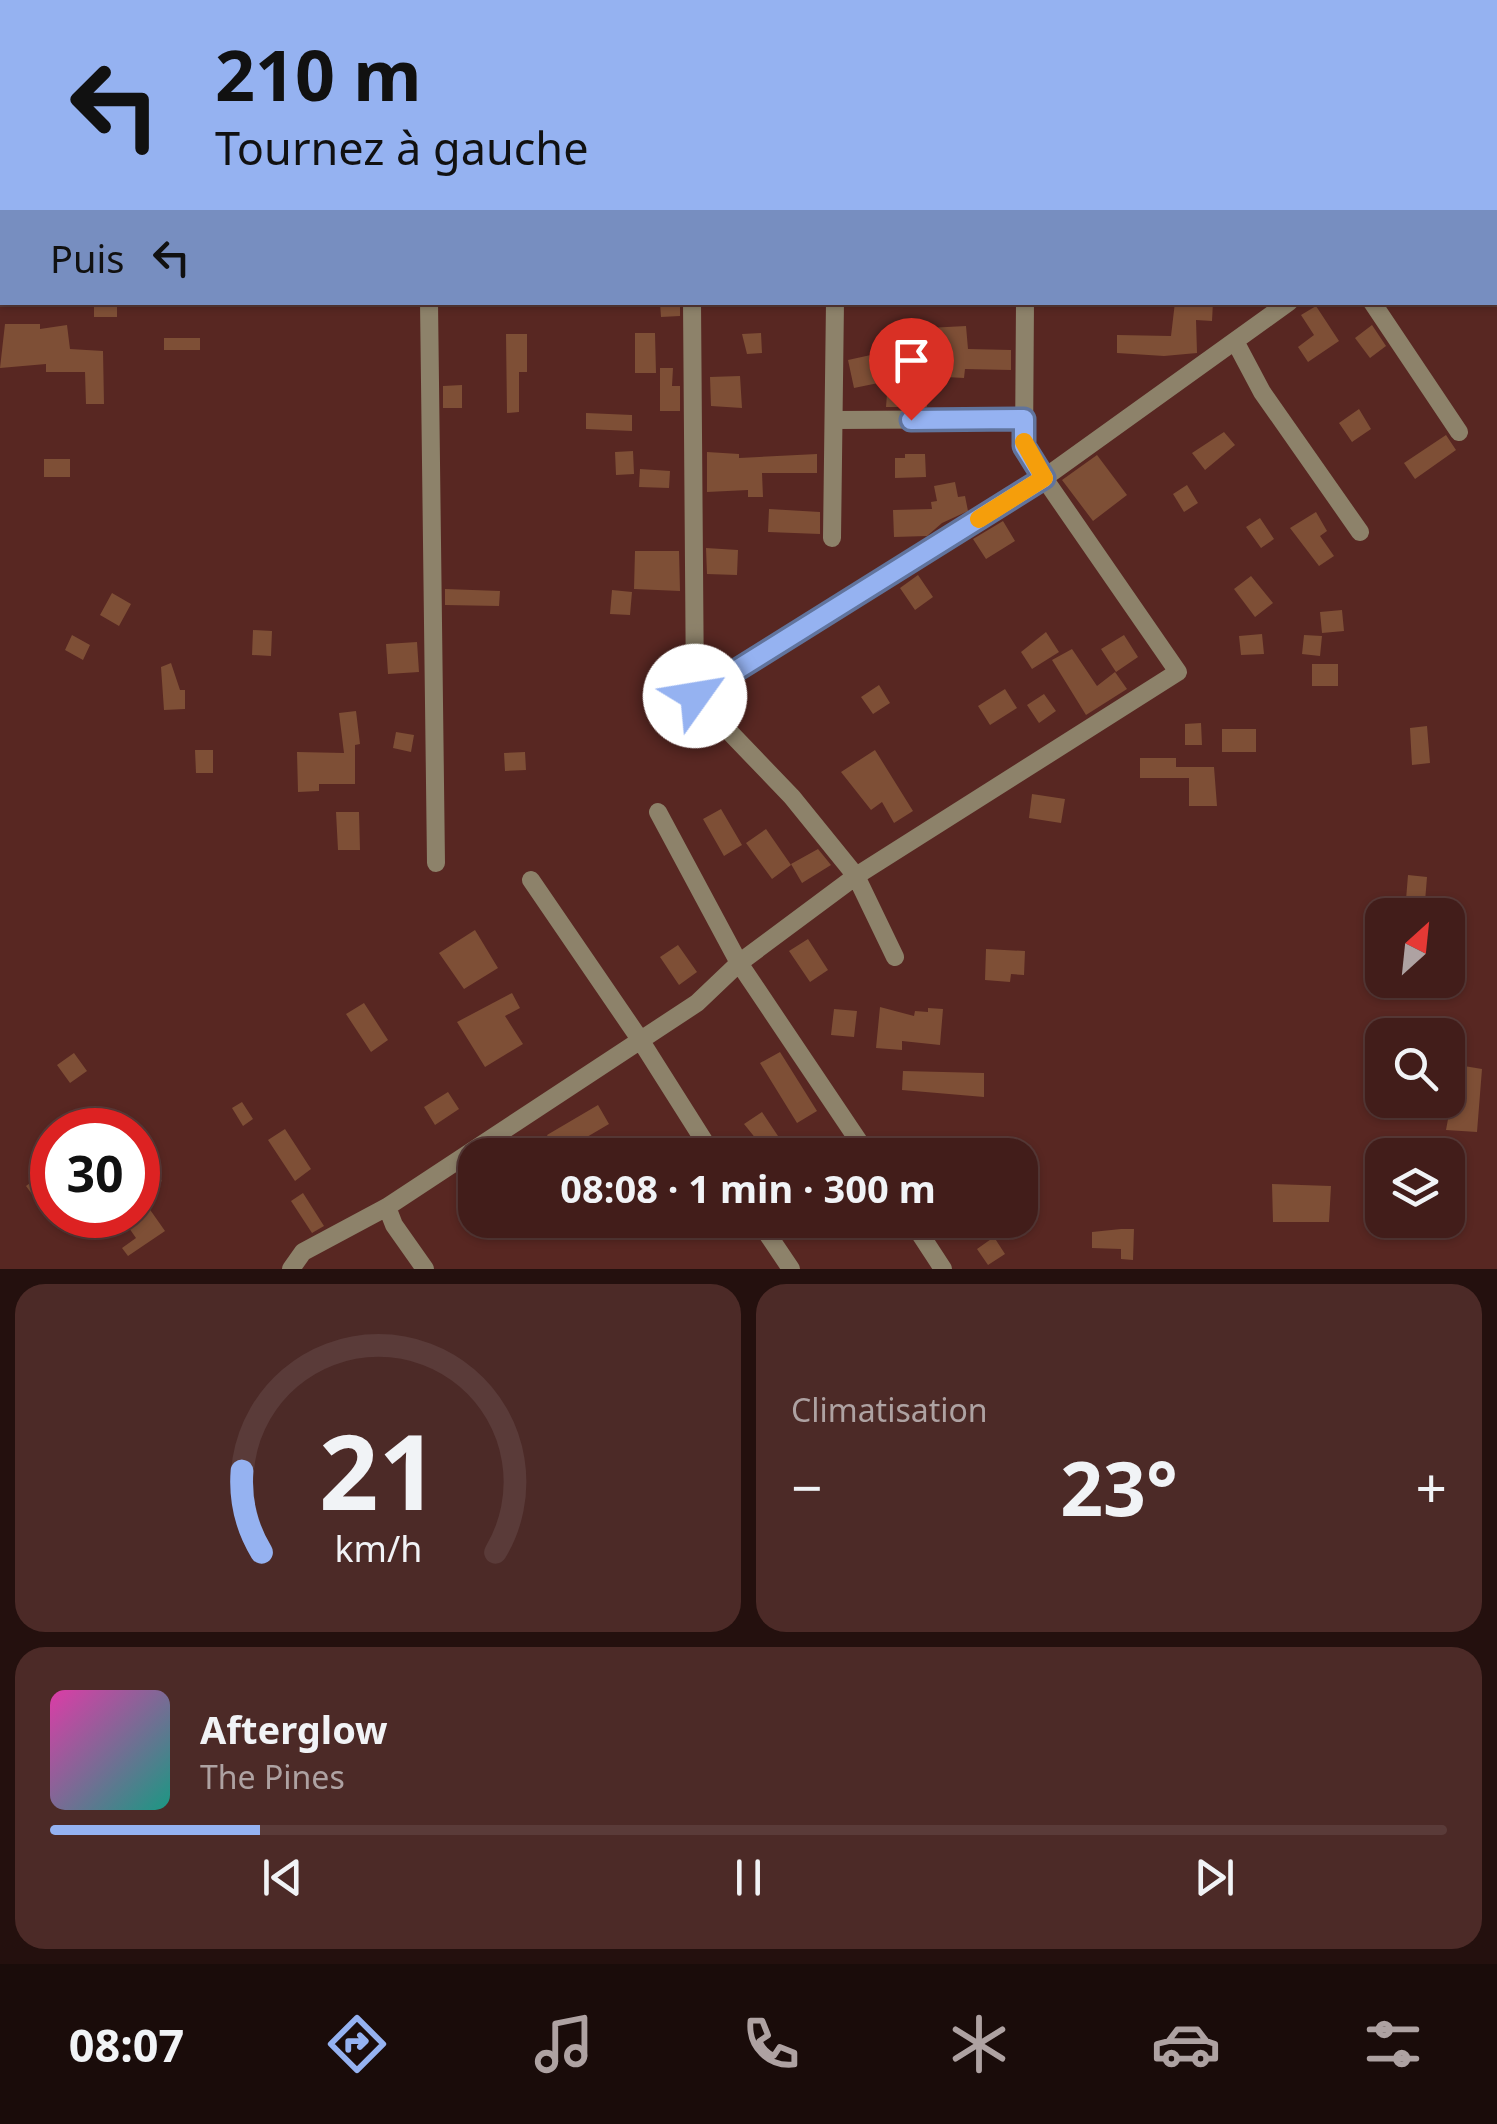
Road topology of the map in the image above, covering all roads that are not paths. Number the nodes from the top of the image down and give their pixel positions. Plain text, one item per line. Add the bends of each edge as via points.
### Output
1 (429, 305) edge
2 (692, 305) edge
3 (836, 305) edge
4 (1024, 305) edge
5 (1285, 305) edge
6 (1374, 305) edge
7 (1236, 343) junction
8 (1024, 419) junction
9 (836, 420) junction
10 (1459, 432) dead end
11 (1044, 478) junction
12 (1360, 532) dead end
13 (832, 538) dead end
14 (695, 696) junction
15 (658, 812) dead end
16 (436, 863) dead end
17 (856, 876) junction
18 (531, 880) dead end
19 (895, 957) dead end
20 (739, 962) junction
21 (640, 1038) junction
22 (702, 1138) edge
23 (857, 1138) edge
24 (387, 1206) junction
25 (770, 1238) edge
26 (923, 1238) edge
27 (291, 1269) edge
28 (425, 1269) edge
29 (791, 1269) edge
30 (943, 1269) edge

1 - 16 street
2 - 14 street
3 - 9 street
4 - 8 street
5 - 7 street
6 - 10 street
7 - 11 street
7 - 12 street via 1262,392
8 - 9 street
8 - 11 street via 1024,446
9 - 13 street
11 - 14 street
11 - 17 street via 1178,672
14 - 17 street
15 - 20 street
17 - 19 street
17 - 20 street
18 - 21 street
20 - 21 street via 698,1003
20 - 23 street
21 - 22 street
21 - 24 street
24 - 27 street via 303,1252
24 - 28 street
25 - 29 street
26 - 30 street

